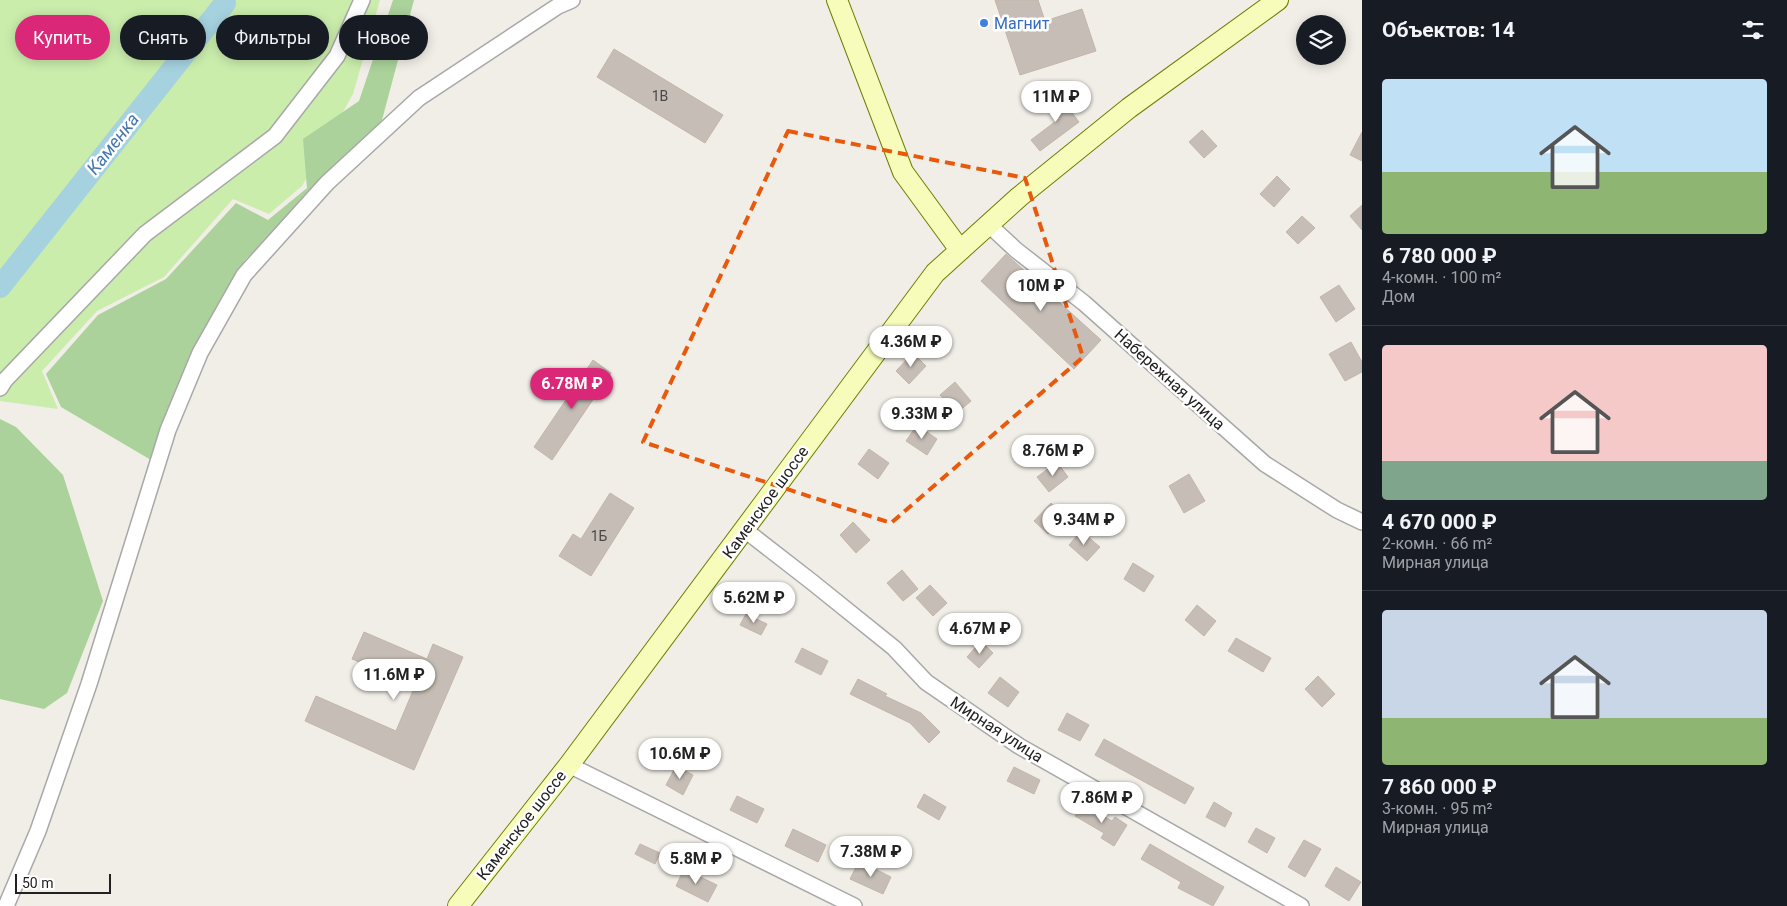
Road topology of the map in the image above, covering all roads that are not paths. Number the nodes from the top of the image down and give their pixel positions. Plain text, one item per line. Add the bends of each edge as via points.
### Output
1 (362, 0) edge
2 (572, 0) edge
3 (837, 0) edge
4 (1278, 0) edge
5 (988, 224) junction
6 (960, 250) junction
7 (0, 388) edge
8 (1362, 522) edge
9 (745, 530) junction
10 (569, 765) junction
11 (6, 906) edge
12 (458, 906) edge
13 (854, 906) edge
14 (1301, 906) edge

1 - 7 street via 337,56 275,136 145,234
2 - 11 street via 419,98 327,183 244,276 200,353 168,430 89,684 38,831
3 - 6 street via 903,172
4 - 5 street, Каменское шоссе via 1129,108
5 - 6 street, Каменское шоссе
5 - 8 street, Набережная улица via 1084,303 1265,464 1337,510
6 - 9 street, Каменское шоссе via 935,273
9 - 10 street, Каменское шоссе
9 - 14 street, Мирная улица via 894,648 926,682 1020,746
10 - 12 street, Каменское шоссе
10 - 13 street

